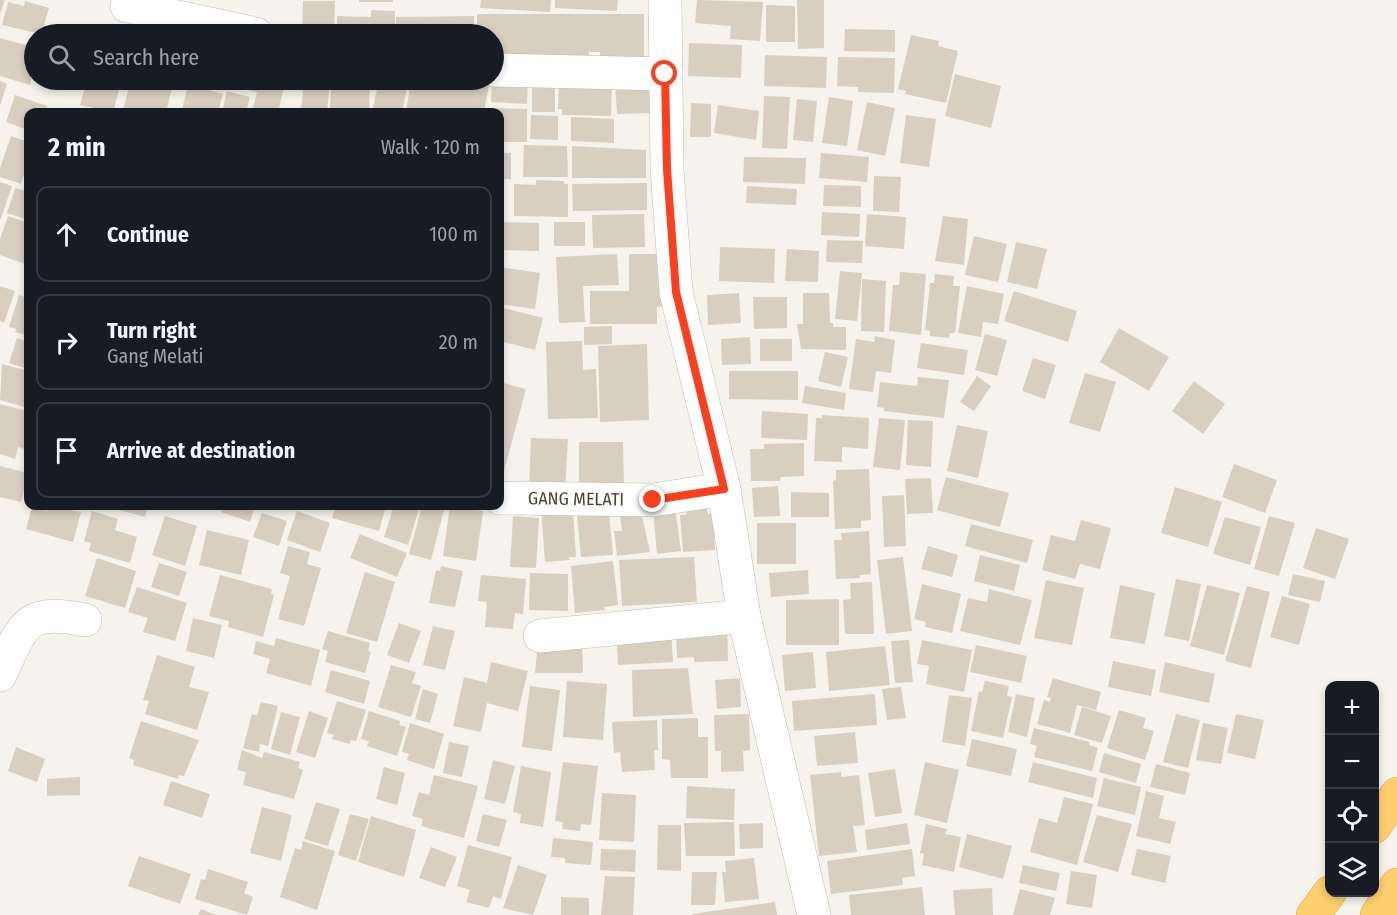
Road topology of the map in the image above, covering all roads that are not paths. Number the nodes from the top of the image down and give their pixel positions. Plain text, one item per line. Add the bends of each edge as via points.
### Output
1 (665, 0) edge
2 (127, 6) dead end
3 (210, 24) edge
4 (504, 70) edge
5 (665, 74) junction
6 (724, 489) junction
7 (504, 498) edge
8 (744, 616) junction
9 (85, 620) dead end
10 (540, 636) dead end
11 (0, 675) edge
12 (1397, 794) edge
13 (1379, 820) edge
14 (1397, 885) edge
15 (1326, 897) edge
16 (814, 915) edge
17 (1313, 915) edge
18 (1377, 915) edge

1 - 5 street
2 - 3 street
4 - 5 street
5 - 6 street via 676,292
6 - 7 street, GANG MELATI via 653,500
6 - 8 street
8 - 10 street
8 - 16 street
9 - 11 street via 58,615 40,616 28,622
12 - 13 highway
14 - 18 highway
15 - 17 highway

